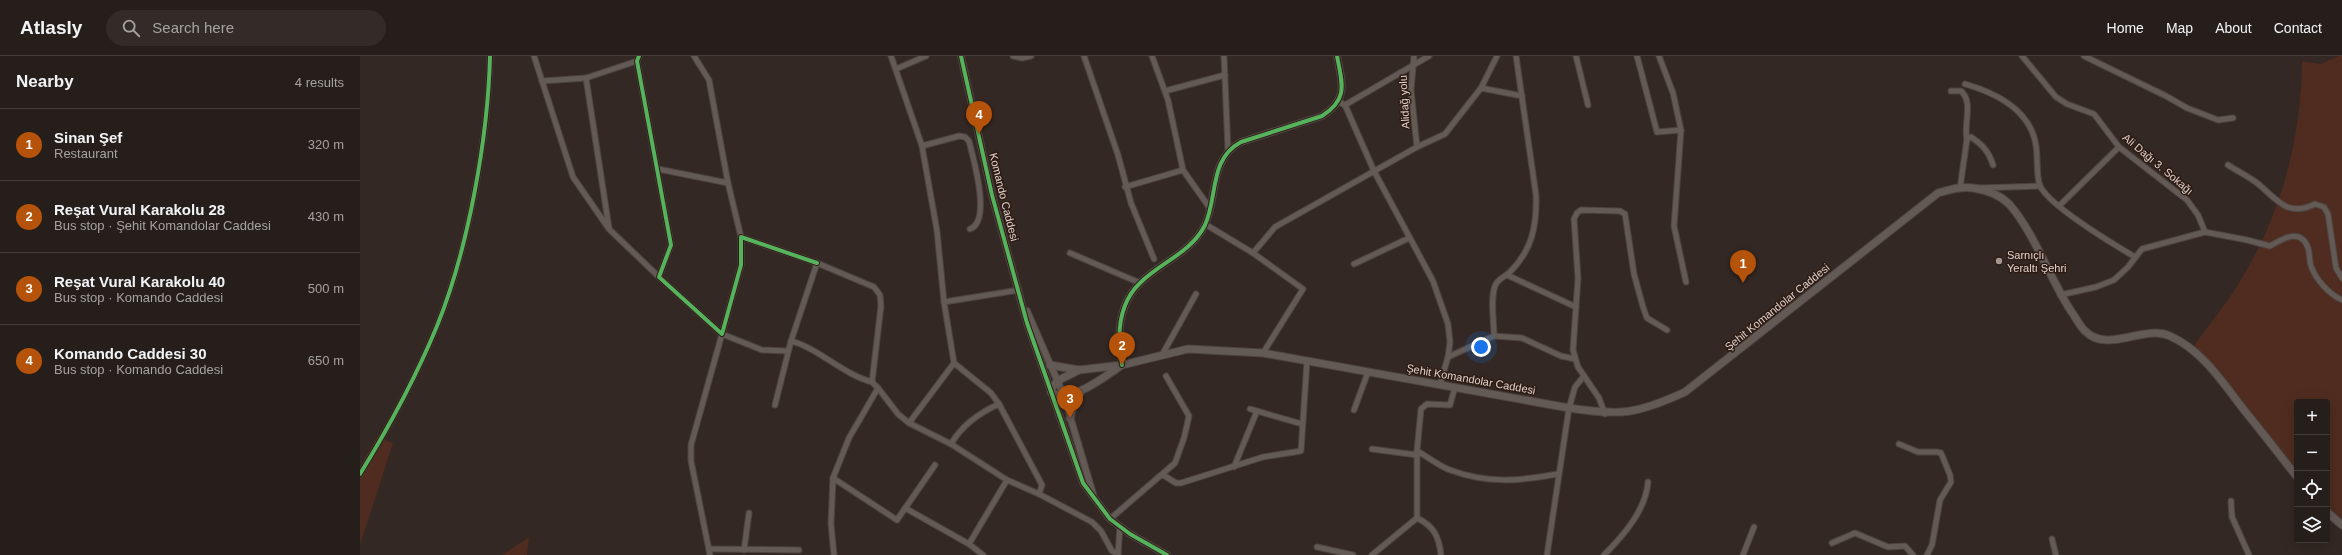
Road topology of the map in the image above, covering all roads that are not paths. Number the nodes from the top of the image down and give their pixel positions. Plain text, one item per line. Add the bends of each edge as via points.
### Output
1 (490, 56) edge
2 (534, 56) edge
3 (694, 56) edge
4 (891, 56) edge
5 (926, 56) edge
6 (961, 56) edge
7 (1013, 56) edge
8 (1031, 56) edge
9 (1084, 56) edge
10 (1152, 56) edge
11 (1224, 56) edge
12 (1337, 56) edge
13 (1414, 56) edge
14 (1429, 56) edge
15 (1497, 56) edge
16 (1516, 56) edge
17 (1576, 56) edge
18 (1637, 56) edge
19 (1659, 56) edge
20 (2022, 56) edge
21 (2084, 56) edge
22 (638, 58) edge
23 (1412, 65) junction
24 (896, 69) junction
25 (1224, 75) junction
26 (586, 78) junction
27 (542, 81) junction
28 (1965, 84) dead end
29 (1482, 88) junction
30 (1165, 91) junction
31 (1951, 91) dead end
32 (1522, 96) junction
33 (1342, 103) junction
34 (1588, 105) dead end
35 (2233, 118) dead end
36 (1681, 130) junction
37 (1967, 139) junction
38 (922, 146) junction
39 (1417, 147) junction
40 (2119, 147) junction
41 (1228, 150) junction
42 (1993, 165) dead end
43 (2228, 165) dead end
44 (658, 169) junction
45 (1183, 170) junction
46 (1374, 171) junction
47 (728, 183) junction
48 (2040, 186) junction
49 (1125, 187) junction
50 (1960, 188) junction
51 (1973, 188) junction
52 (2059, 206) junction
53 (1210, 207) junction
54 (1205, 224) junction
55 (970, 228) dead end
56 (609, 229) junction
57 (2205, 232) junction
58 (742, 237) junction
59 (1409, 238) junction
60 (1070, 253) dead end
61 (1253, 253) junction
62 (2135, 257) junction
63 (1154, 259) dead end
64 (817, 263) junction
65 (1354, 264) dead end
66 (1507, 275) junction
67 (659, 277) junction
68 (2342, 278) edge
69 (1686, 282) dead end
70 (1140, 283) junction
71 (1020, 293) junction
72 (1196, 294) dead end
73 (2060, 295) junction
74 (2342, 300) edge
75 (944, 302) junction
76 (1576, 307) junction
77 (1667, 330) dead end
78 (722, 334) junction
79 (1494, 336) junction
80 (791, 341) junction
81 (788, 351) junction
82 (1263, 353) junction
83 (1162, 356) junction
84 (1448, 357) junction
85 (1575, 359) junction
86 (1307, 361) junction
87 (954, 363) junction
88 (1050, 365) junction
89 (1122, 365) junction
90 (1079, 370) junction
91 (1368, 372) junction
92 (1166, 376) dead end
93 (1584, 376) junction
94 (1057, 381) junction
95 (872, 382) junction
96 (1440, 384) junction
97 (1455, 387) junction
98 (878, 388) junction
99 (1082, 390) junction
100 (1051, 392) junction
101 (1064, 396) junction
102 (999, 404) junction
103 (775, 405) dead end
104 (1569, 408) junction
105 (1250, 409) dead end
106 (1354, 410) dead end
107 (1257, 411) junction
108 (1605, 414) junction
109 (1070, 418) junction
110 (909, 423) junction
111 (1302, 424) junction
112 (951, 444) junction
113 (1899, 444) dead end
114 (1372, 449) dead end
115 (1417, 453) junction
116 (935, 465) dead end
117 (1234, 467) junction
118 (2294, 473) edge
119 (360, 474) edge
120 (1558, 474) junction
121 (1163, 475) junction
122 (833, 478) junction
123 (1007, 480) junction
124 (1648, 482) dead end
125 (1039, 494) junction
126 (2232, 500) dead end
127 (1096, 501) junction
128 (905, 508) junction
129 (749, 513) dead end
130 (2330, 515) edge
131 (1416, 518) junction
132 (1110, 519) junction
133 (2342, 525) edge
134 (1120, 526) junction
135 (1754, 527) dead end
136 (2052, 539) dead end
137 (1832, 543) dead end
138 (969, 544) junction
139 (1317, 547) dead end
140 (709, 549) junction
141 (744, 550) junction
142 (799, 550) dead end
143 (1118, 554) edge
144 (711, 555) edge
145 (834, 555) edge
146 (983, 555) edge
147 (1167, 555) edge
148 (1353, 555) edge
149 (1372, 555) edge
150 (1441, 555) edge
151 (1546, 555) edge
152 (1604, 555) edge
153 (1743, 555) edge
154 (1913, 555) edge
155 (1927, 555) edge
156 (2056, 555) edge
157 (2249, 555) edge

1 - 119 street via 478,165 452,282 428,346
2 - 27 street
3 - 47 street via 709,80
4 - 24 street
5 - 24 street
6 - 71 street, Komando Caddesi via 992,195
7 - 8 street
9 - 49 street via 1118,155
10 - 30 street
11 - 25 street
12 - 33 street
13 - 23 street, Alidağ yolu
14 - 23 street
15 - 29 street
16 - 32 street
17 - 34 street
18 - 36 street via 1657,132
19 - 36 street via 1673,93
20 - 40 street, Ali Dağı 3. Sokağı via 2056,97 2094,114
21 - 35 street via 2187,108 2218,120
22 - 26 street
22 - 44 street
23 - 33 street
23 - 39 street, Alidağ yolu via 1411,90
24 - 38 street
25 - 30 street
25 - 41 street
26 - 27 street
26 - 56 street
27 - 56 street via 573,178
28 - 48 street via 1988,91 2021,115 2036,144
29 - 32 street
29 - 39 street via 1445,134
30 - 45 street
31 - 37 street via 1961,91 1966,97
32 - 66 street via 1536,195 1536,225 1525,255
33 - 41 street via 1322,116 1241,142
33 - 46 street
36 - 69 street via 1674,226
37 - 42 street via 1971,137 1982,145
37 - 50 street
38 - 55 street via 959,136 969,141 980,185 979,219 976,225
38 - 75 street via 937,231
39 - 46 street
40 - 52 street
40 - 57 street, Ali Dağı 3. Sokağı via 2187,200 2198,215
41 - 53 street via 1222,157
43 - 68 street via 2256,182 2280,204 2289,208 2298,209 2318,204 2324,207 2328,214 2336,268
44 - 47 street
44 - 67 street via 671,245
45 - 49 street
45 - 53 street
46 - 59 street via 1395,206
46 - 61 street via 1275,227
47 - 58 street
48 - 51 street
48 - 52 street
49 - 63 street
50 - 51 main road, Şehit Komandolar Caddesi
50 - 108 main road, Şehit Komandolar Caddesi via 1938,193 1685,392 1651,408 1629,413
51 - 73 main road, Şehit Komandolar Caddesi via 1989,192 2009,204 2024,226
52 - 62 street via 2097,234
53 - 54 street
54 - 61 street
54 - 70 street via 1193,243
56 - 67 street
57 - 62 street via 2142,250
57 - 74 street via 2270,246 2286,236 2297,236 2306,243 2316,277
58 - 64 street
58 - 78 street via 741,265
59 - 65 street
59 - 84 street via 1433,281 1448,324
60 - 70 street
61 - 82 street via 1303,289
62 - 73 street via 2114,280
64 - 80 street
64 - 95 street via 874,287 880,296
66 - 76 street
66 - 79 street via 1495,286
67 - 78 street
70 - 89 street via 1123,308 1118,342
71 - 75 street
71 - 88 street
71 - 100 street via 1027,323
72 - 83 street
73 - 118 main road, Şehit Komandolar Caddesi via 2085,332 2096,338 2107,340 2151,332 2169,335 2193,350 2221,380
75 - 87 street
76 - 77 street via 1578,266 1575,214 1581,210 1620,211 1627,218 1636,286 1647,318
76 - 85 street via 1572,341
78 - 81 street via 762,350
78 - 140 street via 691,445 691,461
79 - 84 street
79 - 85 street via 1522,338 1561,356
80 - 81 street
80 - 95 street via 806,346 851,374
81 - 103 street
82 - 83 main road, Şehit Komandolar Caddesi via 1188,349
82 - 86 main road, Şehit Komandolar Caddesi
83 - 89 main road, Şehit Komandolar Caddesi
84 - 96 street
85 - 93 street
86 - 91 main road, Şehit Komandolar Caddesi
86 - 111 street
87 - 102 street via 991,393
87 - 110 street
88 - 90 main road
88 - 94 street
89 - 90 main road
89 - 99 main road
90 - 94 main road
91 - 96 main road, Şehit Komandolar Caddesi
91 - 106 street
92 - 121 street via 1187,411 1189,421 1175,463
93 - 104 street via 1575,387
93 - 108 street via 1599,398
94 - 100 main road
94 - 101 street
95 - 98 street
96 - 97 main road, Şehit Komandolar Caddesi
97 - 104 main road, Şehit Komandolar Caddesi
97 - 115 street via 1450,405 1427,404 1421,409
98 - 110 street via 898,414
98 - 122 street via 849,438
99 - 101 main road
99 - 109 main road via 1074,403
100 - 101 main road
100 - 127 street via 1083,483
101 - 109 street
102 - 112 street via 968,423
102 - 125 street via 1042,485
104 - 108 main road, Şehit Komandolar Caddesi
104 - 120 street
105 - 107 street
107 - 111 street
107 - 117 street
109 - 127 street
110 - 112 street
111 - 117 street via 1301,451 1263,456
112 - 123 street
113 - 155 street via 1918,452 1941,453 1950,475 1949,485 1940,500 1932,545
114 - 115 street
115 - 120 street via 1449,470 1485,479 1521,481
115 - 131 street
116 - 128 street
117 - 121 street via 1181,483 1176,483
120 - 151 street
121 - 132 street
122 - 128 street via 897,520
122 - 145 street via 831,524
123 - 125 street
123 - 138 street
124 - 152 street via 1647,496 1642,508
125 - 143 street via 1097,526 1112,551
126 - 157 street via 2232,517
127 - 132 street
128 - 138 street
129 - 141 street
130 - 133 main road
131 - 149 street
131 - 150 street via 1434,530 1439,540
132 - 134 street
134 - 143 street
134 - 147 street
135 - 153 street
136 - 156 street
137 - 154 street via 1855,533 1888,547 1905,546
138 - 146 street
139 - 148 street
140 - 141 street
140 - 144 street
141 - 142 street

